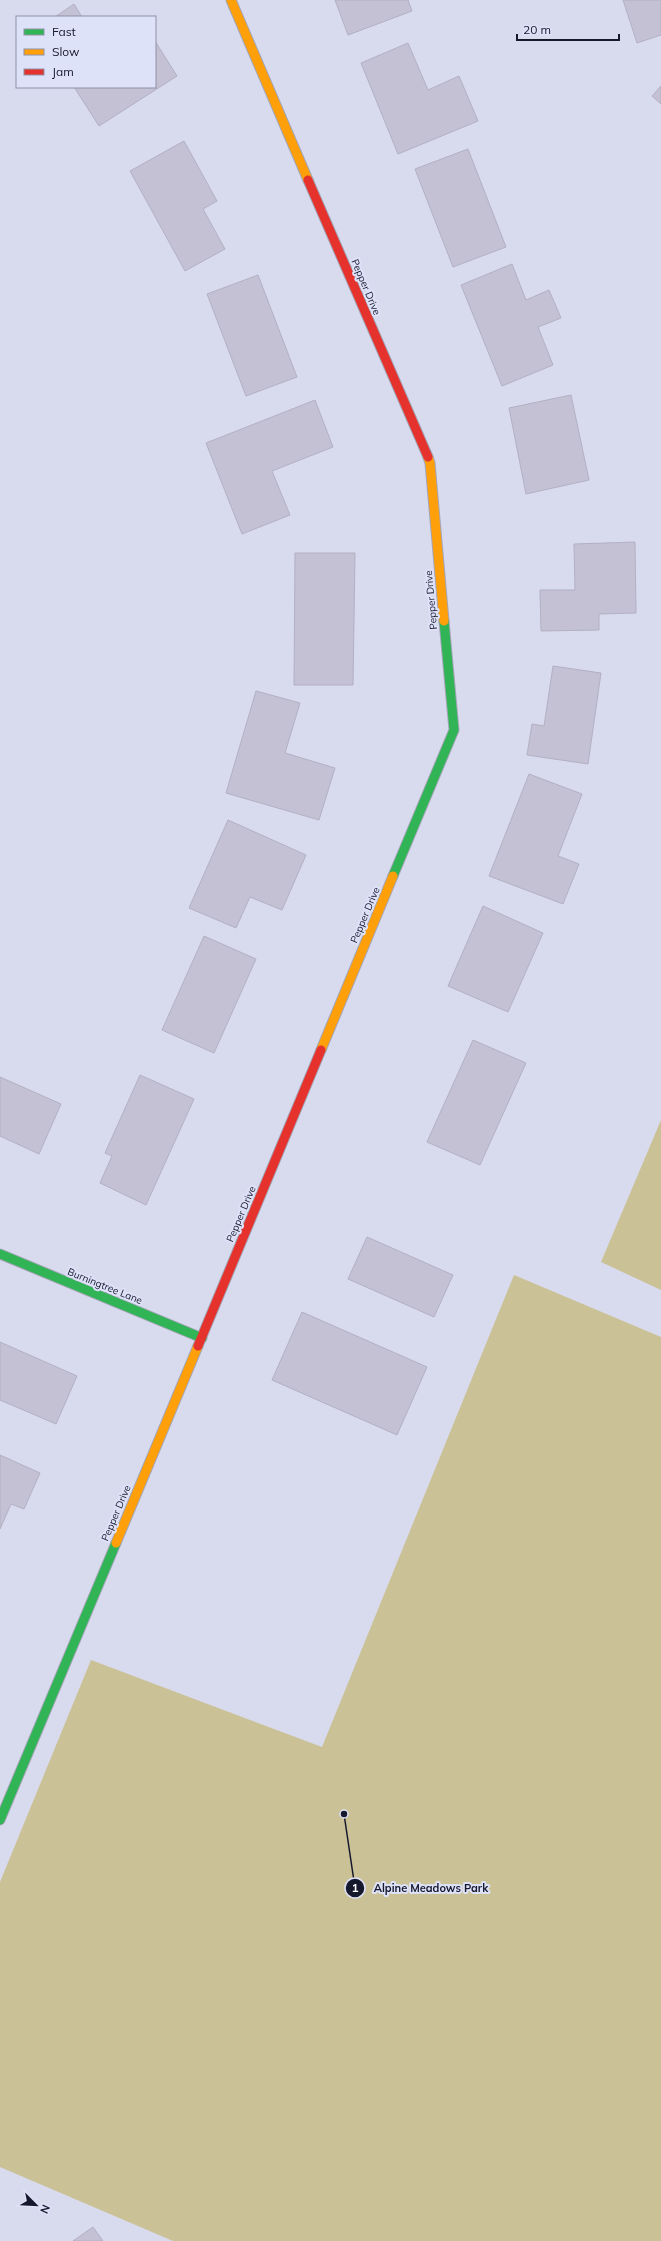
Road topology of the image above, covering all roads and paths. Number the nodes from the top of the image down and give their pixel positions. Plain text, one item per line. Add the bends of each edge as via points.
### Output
1 (231, 0) edge
2 (0, 1254) edge
3 (202, 1338) junction
4 (0, 1820) edge

1 - 3 street, Pepper Drive via 430,463 454,730
2 - 3 street, Burningtree Lane
3 - 4 street, Pepper Drive

